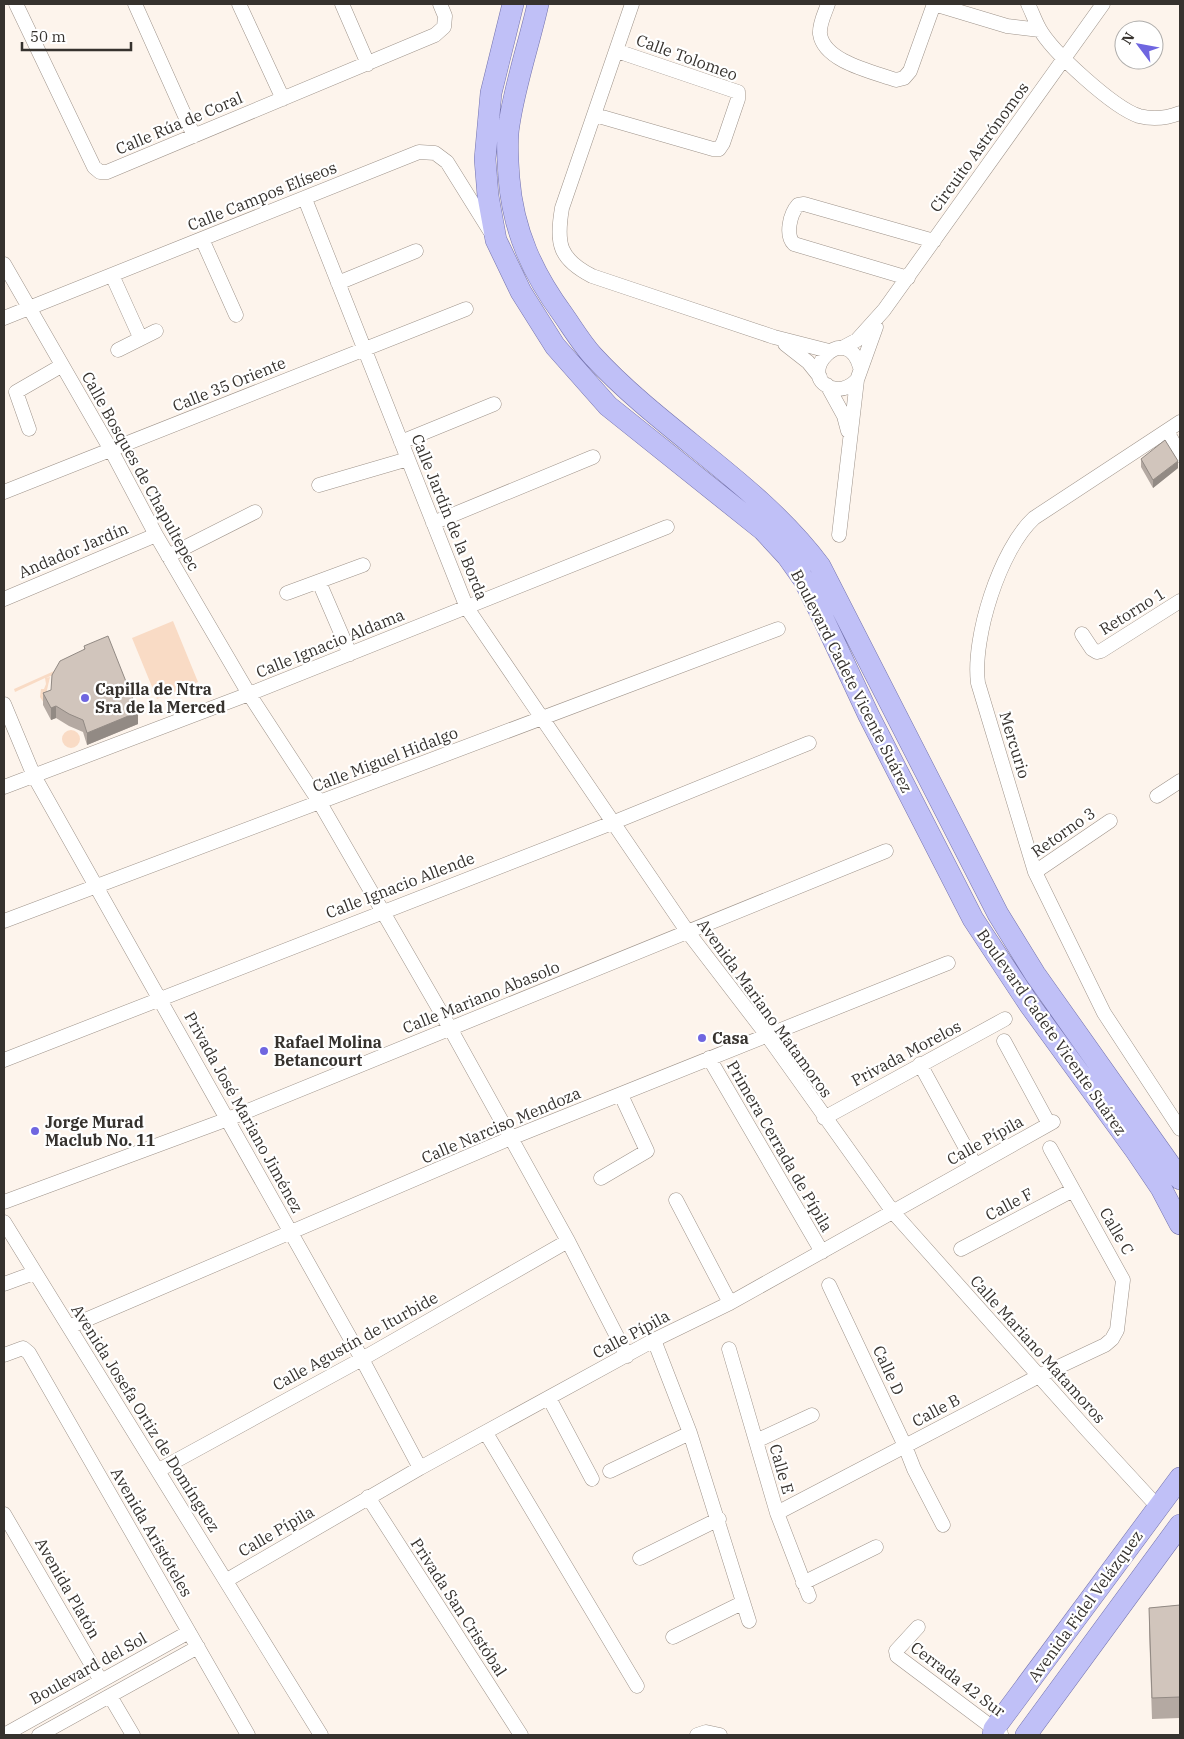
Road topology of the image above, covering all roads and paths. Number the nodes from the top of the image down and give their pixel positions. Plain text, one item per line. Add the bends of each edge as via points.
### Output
1 (16, 4) edge
2 (135, 4) edge
3 (240, 4) edge
4 (342, 4) edge
5 (440, 4) edge
6 (514, 4) edge
7 (538, 4) edge
8 (632, 4) edge
9 (828, 4) edge
10 (934, 4) edge
11 (1028, 4) edge
12 (1103, 4) edge
13 (1040, 30) junction
14 (617, 51) junction
15 (1064, 58) junction
16 (368, 64) junction
17 (283, 99) junction
18 (1180, 113) edge
19 (595, 115) junction
20 (194, 136) junction
21 (305, 199) junction
22 (202, 239) junction
23 (496, 240) junction
24 (934, 241) junction
25 (416, 251) dead end
26 (4, 264) edge
27 (112, 275) junction
28 (908, 278) junction
29 (338, 283) junction
30 (29, 308) junction
31 (466, 309) dead end
32 (884, 310) junction
33 (236, 315) dead end
34 (4, 318) edge
35 (156, 331) dead end
36 (140, 337) junction
37 (774, 337) junction
38 (364, 349) junction
39 (118, 350) dead end
40 (836, 350) junction
41 (61, 366) junction
42 (858, 373) junction
43 (824, 381) junction
44 (494, 404) dead end
45 (1180, 422) edge
46 (30, 429) dead end
47 (1167, 431) junction
48 (850, 439) junction
49 (401, 442) junction
50 (111, 450) junction
51 (1180, 455) edge
52 (592, 457) dead end
53 (408, 459) junction
54 (319, 485) dead end
55 (4, 492) edge
56 (255, 512) dead end
57 (433, 523) junction
58 (668, 527) dead end
59 (156, 535) junction
60 (839, 535) dead end
61 (168, 556) junction
62 (363, 565) dead end
63 (319, 582) junction
64 (287, 593) dead end
65 (4, 598) edge
66 (1180, 601) edge
67 (467, 608) junction
68 (778, 629) dead end
69 (1082, 634) dead end
70 (350, 654) junction
71 (249, 694) junction
72 (4, 704) edge
73 (544, 718) junction
74 (810, 743) dead end
75 (34, 776) junction
76 (1180, 781) edge
77 (4, 787) edge
78 (1157, 796) dead end
79 (320, 803) junction
80 (1110, 821) dead end
81 (612, 823) junction
82 (886, 851) dead end
83 (1036, 872) junction
84 (95, 888) junction
85 (383, 911) junction
86 (4, 921) edge
87 (686, 931) junction
88 (948, 963) dead end
89 (160, 998) junction
90 (1005, 1019) dead end
91 (450, 1028) junction
92 (766, 1034) junction
93 (1004, 1040) dead end
94 (709, 1058) junction
95 (4, 1060) edge
96 (920, 1064) junction
97 (621, 1095) junction
98 (824, 1118) junction
99 (228, 1119) junction
100 (1180, 1129) edge
101 (511, 1138) junction
102 (1050, 1148) dead end
103 (975, 1165) junction
104 (601, 1178) dead end
105 (1180, 1180) edge
106 (1072, 1190) junction
107 (676, 1200) dead end
108 (4, 1202) edge
109 (893, 1212) junction
110 (4, 1222) edge
111 (1180, 1224) edge
112 (292, 1234) junction
113 (568, 1241) junction
114 (961, 1249) dead end
115 (822, 1252) junction
116 (34, 1272) junction
117 (4, 1284) edge
118 (829, 1285) dead end
119 (730, 1303) junction
120 (69, 1327) junction
121 (1112, 1339) joint
122 (654, 1340) junction
123 (728, 1349) dead end
124 (4, 1355) edge
125 (627, 1356) junction
126 (362, 1359) junction
127 (1039, 1376) junction
128 (549, 1398) junction
129 (812, 1415) dead end
130 (486, 1433) junction
131 (690, 1433) junction
132 (756, 1441) junction
133 (906, 1446) junction
134 (420, 1468) junction
135 (159, 1470) junction
136 (610, 1471) dead end
137 (1180, 1478) edge
138 (592, 1479) dead end
139 (368, 1497) junction
140 (1158, 1507) junction
141 (777, 1513) junction
142 (4, 1514) edge
143 (719, 1519) junction
144 (943, 1525) dead end
145 (1177, 1530) edge
146 (876, 1547) dead end
147 (640, 1558) dead end
148 (227, 1580) junction
149 (803, 1583) junction
150 (809, 1596) dead end
151 (742, 1603) junction
152 (749, 1621) dead end
153 (918, 1627) dead end
154 (189, 1632) junction
155 (673, 1637) dead end
156 (198, 1647) junction
157 (101, 1681) junction
158 (637, 1686) dead end
159 (110, 1696) junction
160 (52, 1708) junction
161 (60, 1724) junction
162 (997, 1733) edge
163 (5, 1734) edge
164 (39, 1735) edge
165 (133, 1735) edge
166 (248, 1735) edge
167 (321, 1735) edge
168 (521, 1735) edge
169 (697, 1735) edge
170 (720, 1735) edge
171 (1026, 1735) edge

1 - 20 street, Calle Rúa de Coral via 94,167 100,172 107,172
2 - 20 street
3 - 17 street
4 - 16 street
5 - 16 street, Calle Rúa de Coral via 445,16 444,27 435,35
6 - 23 main road, Boulevard Cadete Vicente Suárez via 491,93 487,123 487,187
7 - 105 main road, Boulevard Cadete Vicente Suárez via 509,126 508,160 511,199 520,240 548,295 592,355 642,403 775,513 820,566 998,914 1035,974
8 - 14 street
9 - 10 street via 820,33 838,58 896,80 904,78 910,71
10 - 13 street via 1007,26
11 - 13 street
12 - 15 street, Circuito Astrónomos
13 - 15 street
14 - 19 street
14 - 19 street, Calle Tolomeo via 738,92 724,143 719,149 713,149
15 - 18 street via 1119,106 1138,116 1155,119
15 - 24 street, Circuito Astrónomos
16 - 17 street, Calle Rúa de Coral
17 - 20 street, Calle Rúa de Coral
19 - 37 street via 562,208 558,230 560,247 567,258 592,276
21 - 22 street, Calle Campos Elíseos
21 - 23 street, Calle Campos Elíseos via 419,152 427,152 441,156 447,162
21 - 29 street, Calle Jardín de la Borda
22 - 27 street, Calle Campos Elíseos
22 - 33 street
23 - 111 main road, Boulevard Cadete Vicente Suárez via 521,292 555,346 608,406 763,530 804,580 972,919 1162,1188
24 - 28 street, Circuito Astrónomos
24 - 28 street via 804,204 794,210 789,234 794,244
25 - 29 street
26 - 30 street, Calle Bosques de Chapultepec
27 - 30 street, Calle Campos Elíseos
27 - 36 street
28 - 32 street, Circuito Astrónomos
29 - 38 street, Calle Jardín de la Borda
30 - 34 street, Calle Campos Elíseos
30 - 41 street, Calle Bosques de Chapultepec
31 - 38 street, Calle 35 Oriente
32 - 40 street, Circuito Astrónomos via 863,334
32 - 42 street, Circuito Astrónomos
35 - 36 street
36 - 39 street
37 - 40 street
37 - 43 street, Circuito Astrónomos via 796,352
38 - 49 street, Calle Jardín de la Borda
38 - 50 street, Calle 35 Oriente
40 - 42 street via 854,354
40 - 43 street via 820,361
41 - 46 street via 16,392
41 - 50 street, Calle Bosques de Chapultepec
42 - 43 street via 846,388 840,389
42 - 48 street, Circuito Astrónomos
43 - 48 street, Circuito Astrónomos via 844,416
44 - 49 street
45 - 47 street, Mercurio
47 - 51 street
47 - 83 street, Mercurio via 1025,526 1016,538 987,602 976,668 978,683
48 - 60 street, Circuito Astrónomos
49 - 53 street, Calle Jardín de la Borda
50 - 55 street, Calle 35 Oriente
50 - 59 street, Calle Bosques de Chapultepec
52 - 57 street
53 - 54 street
53 - 57 street, Calle Jardín de la Borda
56 - 61 street
57 - 67 street, Calle Jardín de la Borda
58 - 67 street, Calle Ignacio Aldama
59 - 61 street, Calle Bosques de Chapultepec
59 - 65 street, Andador Jardín
61 - 71 street, Calle Bosques de Chapultepec
62 - 63 street
63 - 64 street
63 - 70 street
66 - 69 street, Retorno 1 via 1101,651 1092,649
67 - 70 street, Calle Ignacio Aldama
67 - 73 street, Calle Jardín de la Borda
68 - 73 street, Calle Miguel Hidalgo
70 - 71 street, Calle Ignacio Aldama
71 - 75 street, Calle Ignacio Aldama
71 - 79 street, Calle Bosques de Chapultepec
72 - 75 street, Privada José Mariano Jiménez
73 - 79 street, Calle Miguel Hidalgo
73 - 81 street, Calle Jardín de la Borda
74 - 81 street, Calle Ignacio Allende
75 - 77 street, Calle Ignacio Aldama
75 - 84 street, Privada José Mariano Jiménez
76 - 78 street
79 - 84 street, Calle Miguel Hidalgo
79 - 85 street, Calle Bosques de Chapultepec
80 - 83 street, Retorno 3
81 - 85 street, Calle Ignacio Allende
81 - 87 street, Avenida Mariano Matamoros
82 - 87 street, Calle Mariano Abasolo
83 - 100 street, Mercurio via 1104,1013
84 - 86 street, Calle Miguel Hidalgo
84 - 89 street, Privada José Mariano Jiménez
85 - 89 street, Calle Ignacio Allende
85 - 91 street, Calle Bosques de Chapultepec
87 - 91 street, Calle Mariano Abasolo
87 - 92 street, Avenida Mariano Matamoros
88 - 92 street, Calle Narciso Mendoza
89 - 95 street, Calle Ignacio Allende
89 - 99 street, Privada José Mariano Jiménez
90 - 96 street, Privada Morelos
91 - 99 street, Calle Mariano Abasolo
91 - 101 street, Calle Bosques de Chapultepec
92 - 94 street, Calle Narciso Mendoza
92 - 98 street, Avenida Mariano Matamoros
93 - 103 street, Calle Pípila via 1051,1123
94 - 97 street, Calle Narciso Mendoza
94 - 115 street, Primera Cerrada de Pípila
96 - 98 street, Privada Morelos
96 - 103 street
97 - 101 street, Calle Narciso Mendoza
97 - 104 street via 647,1151
98 - 109 street, Avenida Mariano Matamoros
99 - 108 street, Calle Mariano Abasolo
99 - 112 street, Privada José Mariano Jiménez
101 - 112 street, Calle Narciso Mendoza
101 - 113 street, Calle Bosques de Chapultepec
102 - 106 street, Calle C
103 - 109 street, Calle Pípila
106 - 114 street, Calle F
106 - 121 street, Calle C via 1123,1280 1117,1330
107 - 119 street
109 - 115 street, Calle Pípila
109 - 127 street, Calle Mariano Matamoros
110 - 116 street, Avenida Josefa Ortiz de Domínguez
112 - 120 street, Calle Narciso Mendoza
112 - 126 street, Privada José Mariano Jiménez
113 - 125 street, Calle Bosques de Chapultepec
113 - 126 street, Calle Agustín de Iturbide
115 - 119 street, Calle Pípila
116 - 117 street
116 - 120 street, Avenida Josefa Ortiz de Domínguez
118 - 133 street, Calle D
119 - 122 street, Calle Pípila
120 - 135 street, Avenida Josefa Ortiz de Domínguez
121 - 127 street, Calle B
122 - 125 street, Calle Pípila
122 - 131 street
123 - 132 street, Calle E
124 - 154 street, Avenida Aristóteles via 23,1348 29,1353
125 - 128 street, Calle Pípila
126 - 134 street, Privada José Mariano Jiménez
126 - 135 street, Calle Agustín de Iturbide
127 - 133 street, Calle B
127 - 140 street, Calle Mariano Matamoros
128 - 130 street, Calle Pípila
128 - 138 street
129 - 132 street
130 - 134 street, Calle Pípila
130 - 158 street
131 - 136 street
131 - 143 street
132 - 141 street, Calle E
133 - 141 street, Calle B
133 - 144 street, Calle D via 914,1469
134 - 139 street, Calle Pípila
135 - 148 street, Avenida Josefa Ortiz de Domínguez
137 - 140 main road, Avenida Fidel Velázquez
139 - 148 street, Calle Pípila
139 - 168 street, Privada San Cristóbal
140 - 145 main road
140 - 162 main road, Avenida Fidel Velázquez
141 - 149 street, Calle E
142 - 157 street, Avenida Platón
143 - 147 street
143 - 151 street
145 - 171 main road, Avenida Fidel Velázquez
146 - 149 street
148 - 167 street, Avenida Josefa Ortiz de Domínguez
149 - 150 street, Calle E
151 - 152 street
151 - 155 street
153 - 162 street, Cerrada 42 Sur via 898,1646 897,1656
154 - 156 street, Avenida Aristóteles
154 - 157 street, Boulevard del Sol
156 - 159 street
156 - 166 street, Avenida Aristóteles
157 - 160 street, Boulevard del Sol
159 - 161 street
159 - 165 street
160 - 161 street
160 - 163 street, Boulevard del Sol
161 - 164 street
169 - 170 street via 706,1732

